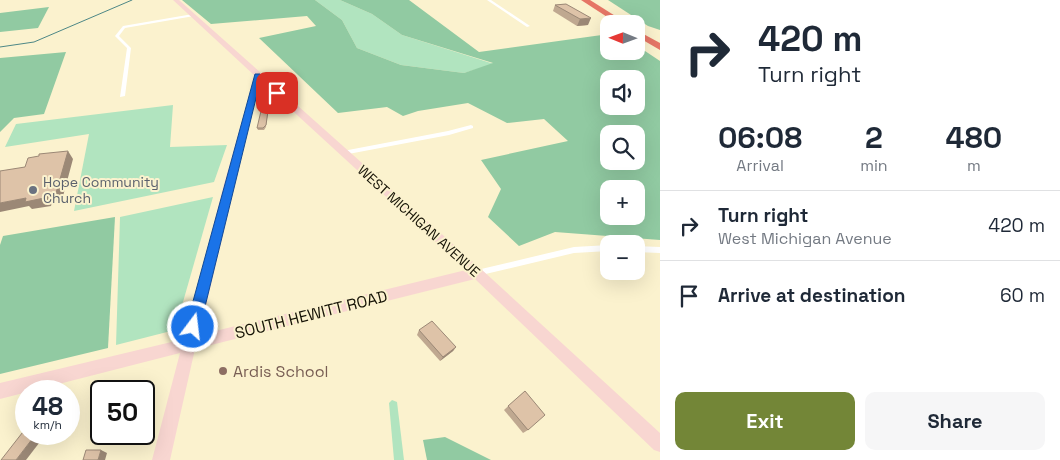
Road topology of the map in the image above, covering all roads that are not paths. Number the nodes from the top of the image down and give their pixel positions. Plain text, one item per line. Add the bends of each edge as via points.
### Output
1 (176, 0) edge
2 (489, 0) edge
3 (585, 0) edge
4 (594, 0) edge
5 (609, 15) edge
6 (618, 15) edge
7 (194, 16) junction
8 (528, 26) dead end
9 (645, 32) edge
10 (645, 38) edge
11 (660, 41) edge
12 (660, 47) edge
13 (258, 76) junction
14 (122, 96) dead end
15 (471, 128) dead end
16 (343, 153) junction
17 (600, 249) edge
18 (645, 249) edge
19 (660, 250) edge
20 (477, 273) junction
21 (189, 344) junction
22 (0, 391) edge
23 (660, 444) edge
24 (161, 460) edge

1 - 7 main road, WEST MICHIGAN AVENUE
2 - 8 street
3 - 5 highway
4 - 6 highway
7 - 13 main road, WEST MICHIGAN AVENUE
7 - 14 street via 124,27 118,32 118,39 130,48
9 - 11 highway
10 - 12 highway
13 - 16 main road, WEST MICHIGAN AVENUE
13 - 21 main road
15 - 16 street
16 - 20 main road, WEST MICHIGAN AVENUE
17 - 20 street via 574,250
18 - 19 street
20 - 21 main road, SOUTH HEWITT ROAD
20 - 23 main road, WEST MICHIGAN AVENUE
21 - 22 main road, SOUTH HEWITT ROAD
21 - 24 main road

